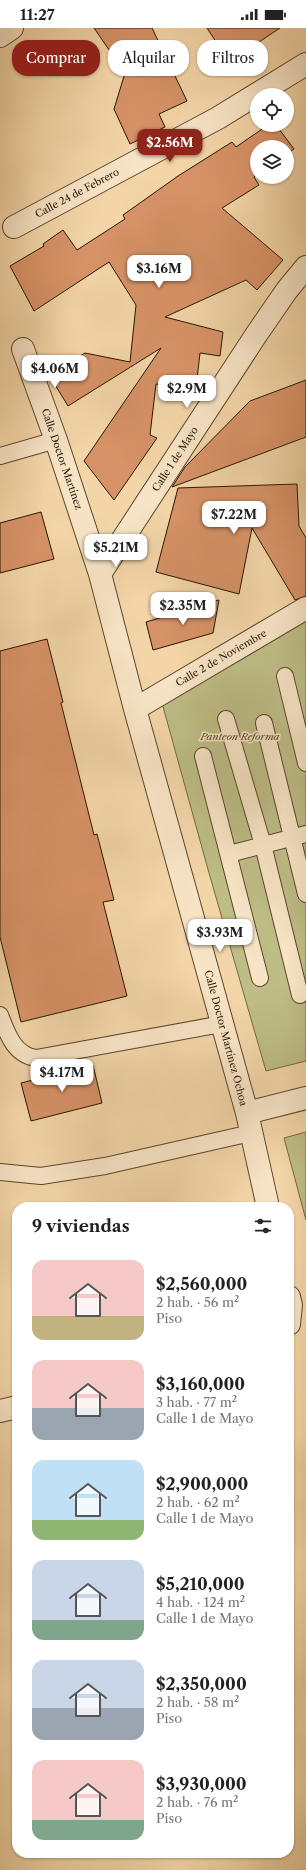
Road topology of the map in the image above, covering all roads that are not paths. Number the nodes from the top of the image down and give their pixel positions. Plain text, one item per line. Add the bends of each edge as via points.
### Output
1 (12, 28) edge
2 (0, 36) edge
3 (306, 64) edge
4 (14, 227) dead end
5 (306, 267) edge
6 (23, 349) dead end
7 (56, 440) junction
8 (0, 456) edge
9 (100, 574) junction
10 (306, 608) edge
11 (285, 676) dead end
12 (135, 709) junction
13 (226, 720) dead end
14 (264, 723) dead end
15 (203, 756) dead end
16 (306, 763) edge
17 (299, 836) edge
18 (262, 846) junction
19 (229, 854) junction
20 (306, 894) edge
21 (260, 978) dead end
22 (300, 995) dead end
23 (0, 1015) edge
24 (222, 1024) junction
25 (306, 1098) edge
26 (249, 1123) junction
27 (0, 1172) edge
28 (267, 1202) edge
29 (12, 1408) edge
30 (0, 1411) edge

1 - 2 street
3 - 4 street, Calle 24 de Febrero via 218,118
5 - 9 street, Calle 1 de Mayo via 256,335
6 - 7 street, Calle Doctor Martínez
7 - 8 lane
7 - 9 street, Calle Doctor Martínez
9 - 12 street, Calle Doctor Martínez
10 - 12 street, Calle 2 de Noviembre
11 - 16 lane
12 - 24 street, Calle Doctor Martínez Ochoa
13 - 18 lane
14 - 17 lane
15 - 19 lane
17 - 18 lane
17 - 20 lane
18 - 19 lane
18 - 22 lane
19 - 21 lane
23 - 24 lane via 16,1047 26,1056 36,1058
24 - 26 street, Calle Doctor Martínez Ochoa
25 - 26 street
26 - 27 lane via 106,1166 41,1176
26 - 28 street, Calle Doctor Martínez Ochoa
29 - 30 street

